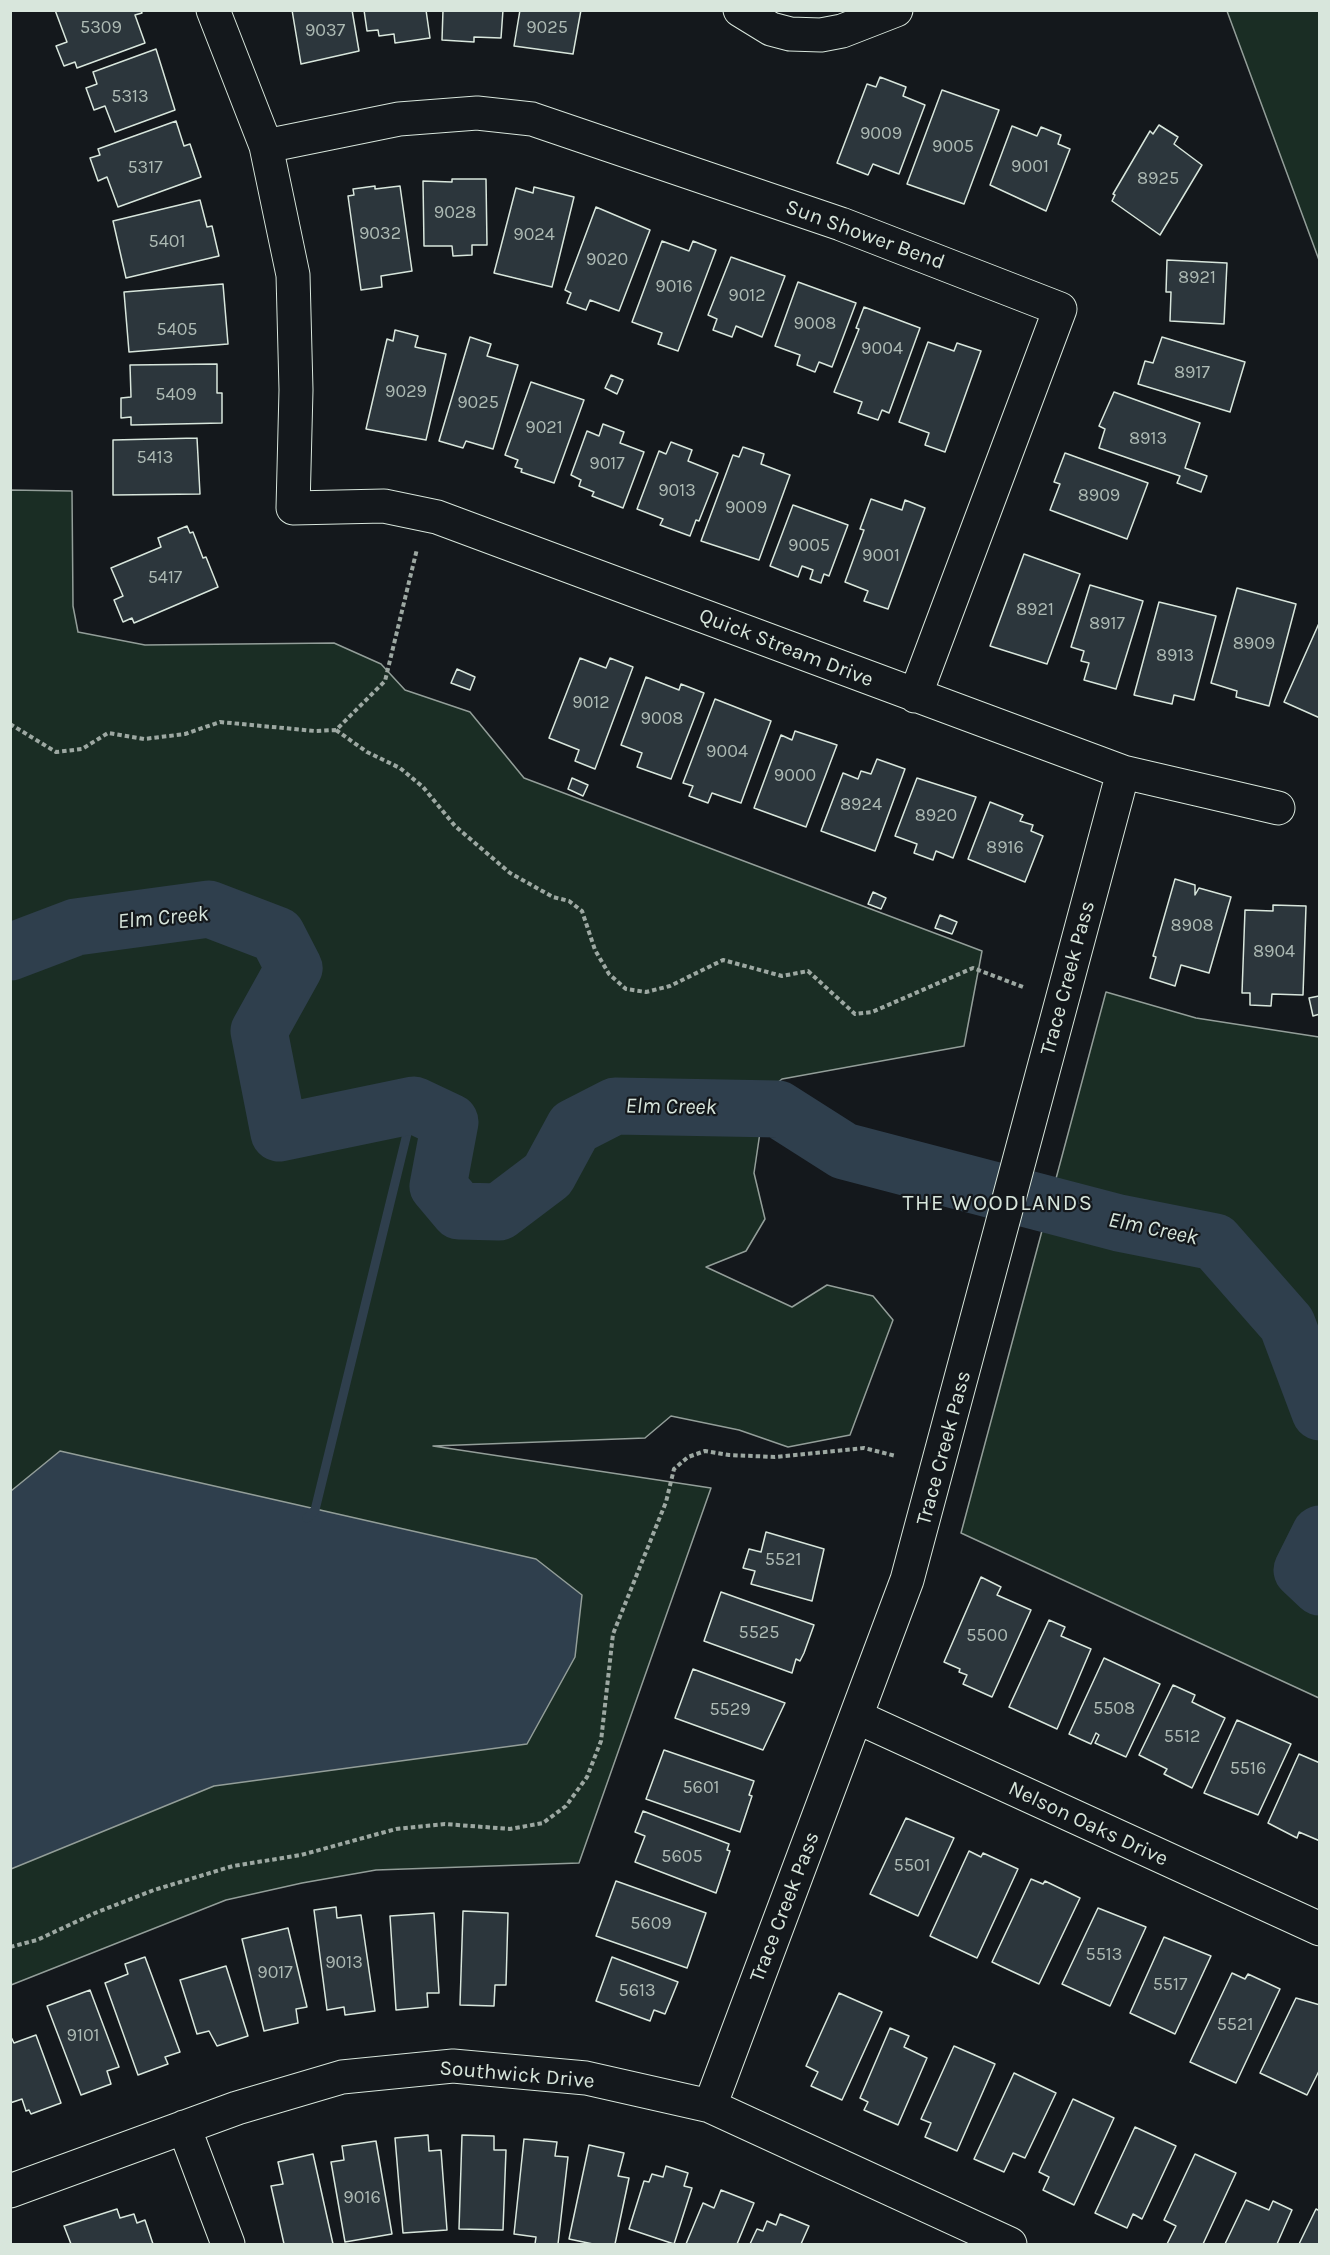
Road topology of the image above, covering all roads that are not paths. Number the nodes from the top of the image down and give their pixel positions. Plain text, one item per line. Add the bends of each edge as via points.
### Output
1 (213, 10) edge
2 (740, 10) edge
3 (896, 10) edge
4 (266, 146) junction
5 (915, 696) junction
6 (1123, 772) junction
7 (1278, 808) dead end
8 (857, 1717) junction
9 (1320, 1929) edge
10 (710, 2106) junction
11 (184, 2127) junction
12 (10, 2191) edge
13 (228, 2244) edge
14 (1010, 2244) edge

1 - 4 street
2 - 3 street via 771,29 821,36
4 - 5 street, Quick Stream Drive via 293,275 293,508 384,506 437,517
4 - 5 street, Sun Shower Bend via 399,119 477,113 532,119 841,224 1060,309
5 - 6 street, Quick Stream Drive
6 - 7 street, Quick Stream Drive
6 - 8 street, Trace Creek Pass via 907,1580
8 - 9 street, Nelson Oaks Drive
8 - 10 street, Trace Creek Pass
10 - 11 street, Southwick Drive via 586,2078 453,2066 342,2077
10 - 14 street, Southwick Drive
11 - 12 street, Southwick Drive
11 - 13 street

